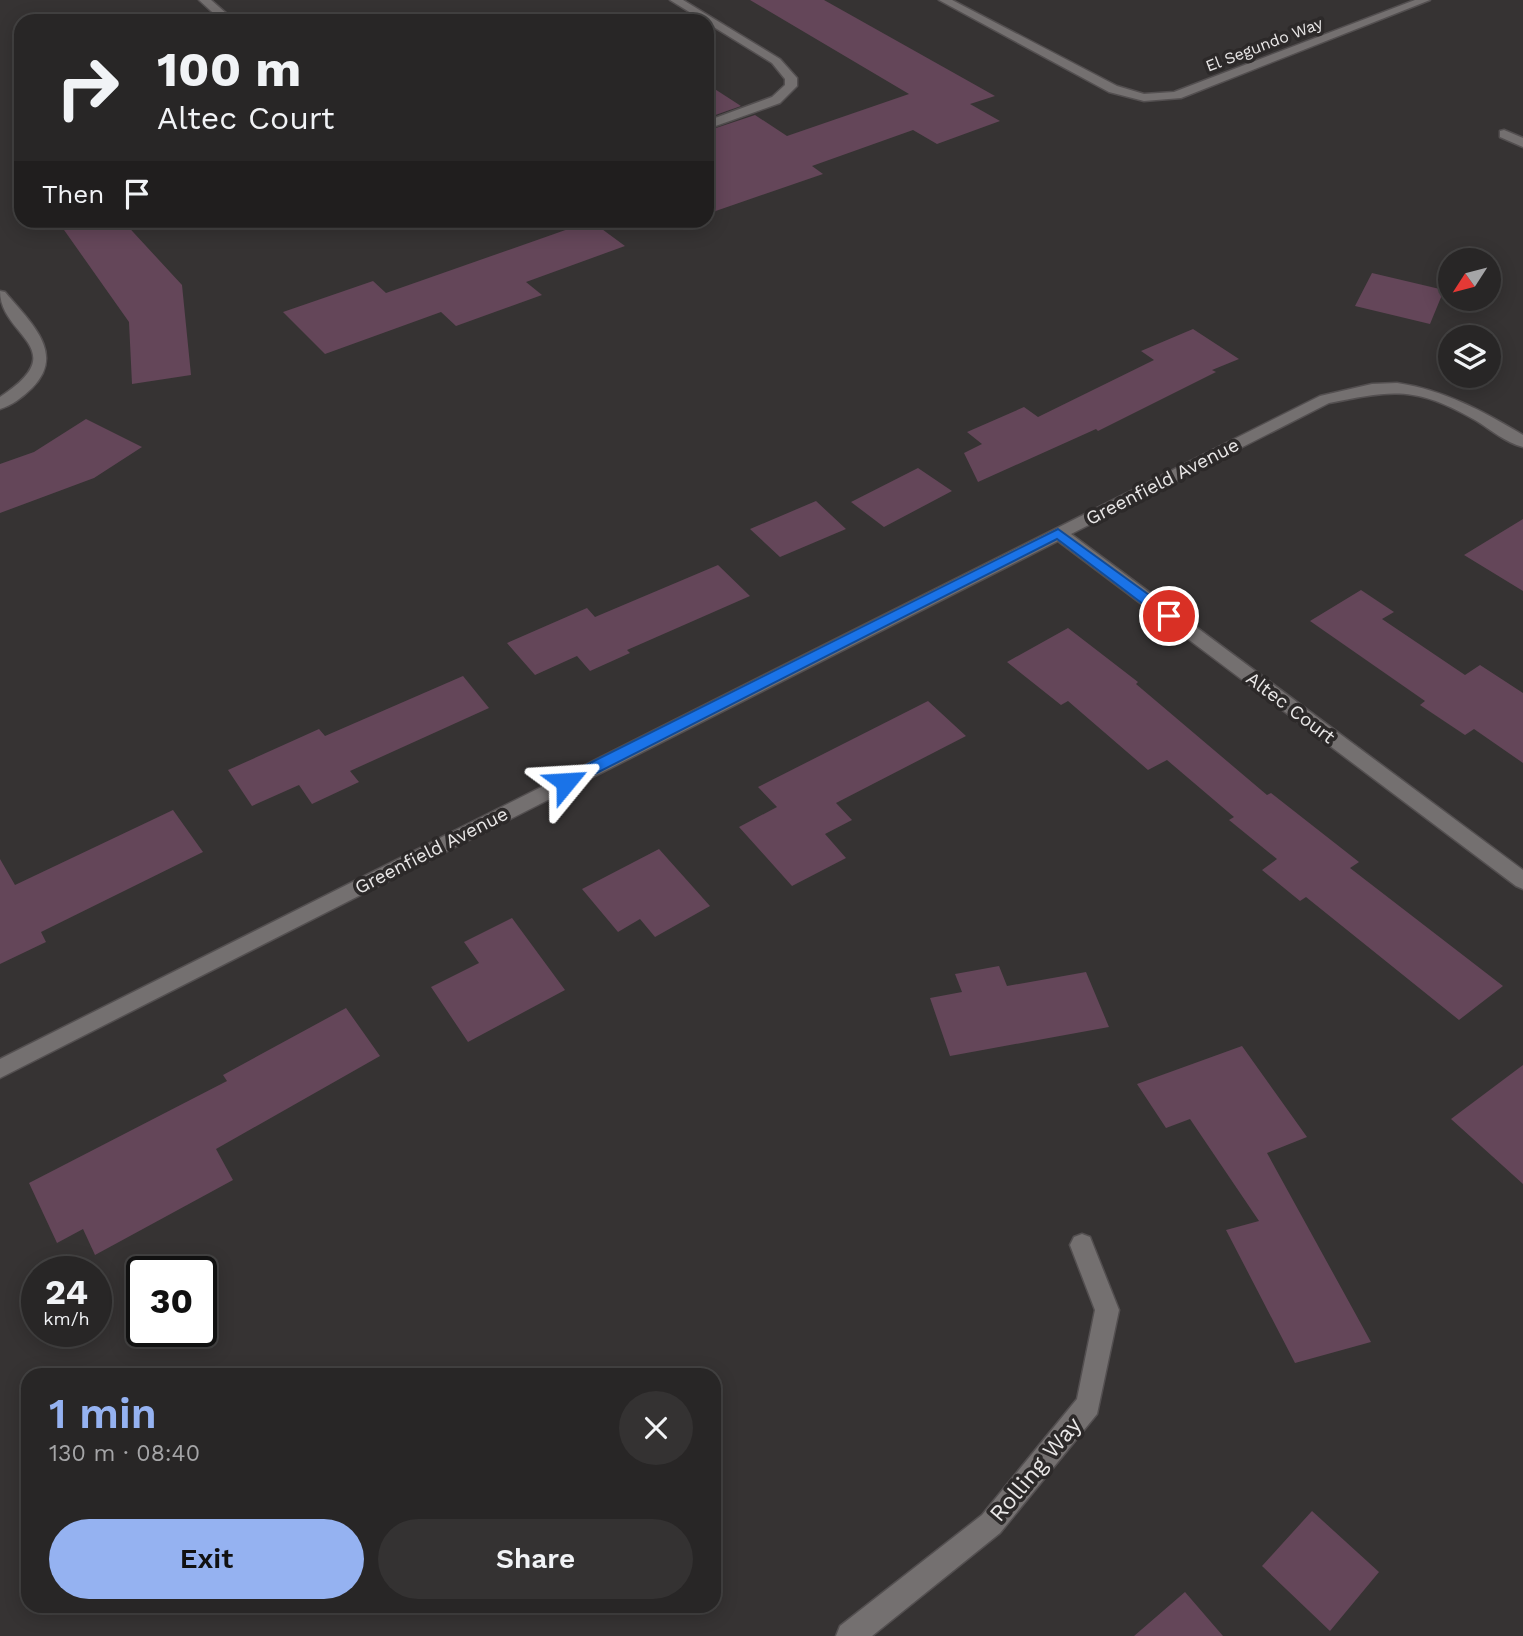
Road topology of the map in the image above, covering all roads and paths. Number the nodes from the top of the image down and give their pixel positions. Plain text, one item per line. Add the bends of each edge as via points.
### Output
1 (204, 0) edge
2 (675, 0) edge
3 (944, 0) edge
4 (1425, 0) edge
5 (221, 14) edge
6 (698, 14) edge
7 (714, 24) edge
8 (714, 122) edge
9 (1504, 134) dead end
10 (1523, 143) edge
11 (0, 295) edge
12 (0, 404) edge
13 (1523, 442) edge
14 (1058, 533) junction
15 (1523, 881) edge
16 (0, 1069) edge
17 (1082, 1245) dead end
18 (850, 1636) edge

1 - 5 street
2 - 6 street
3 - 4 street, El Segundo Way via 1113,89 1153,99 1177,94
7 - 8 street via 776,61 791,78 791,86 776,100
9 - 10 street
11 - 12 street via 42,354 31,382
13 - 14 street, Greenfield Avenue via 1474,413 1420,391 1380,388 1325,399
14 - 15 street, Altec Court
14 - 16 street, Greenfield Avenue
17 - 18 street, Rolling Way via 1107,1310 1088,1405 991,1524

